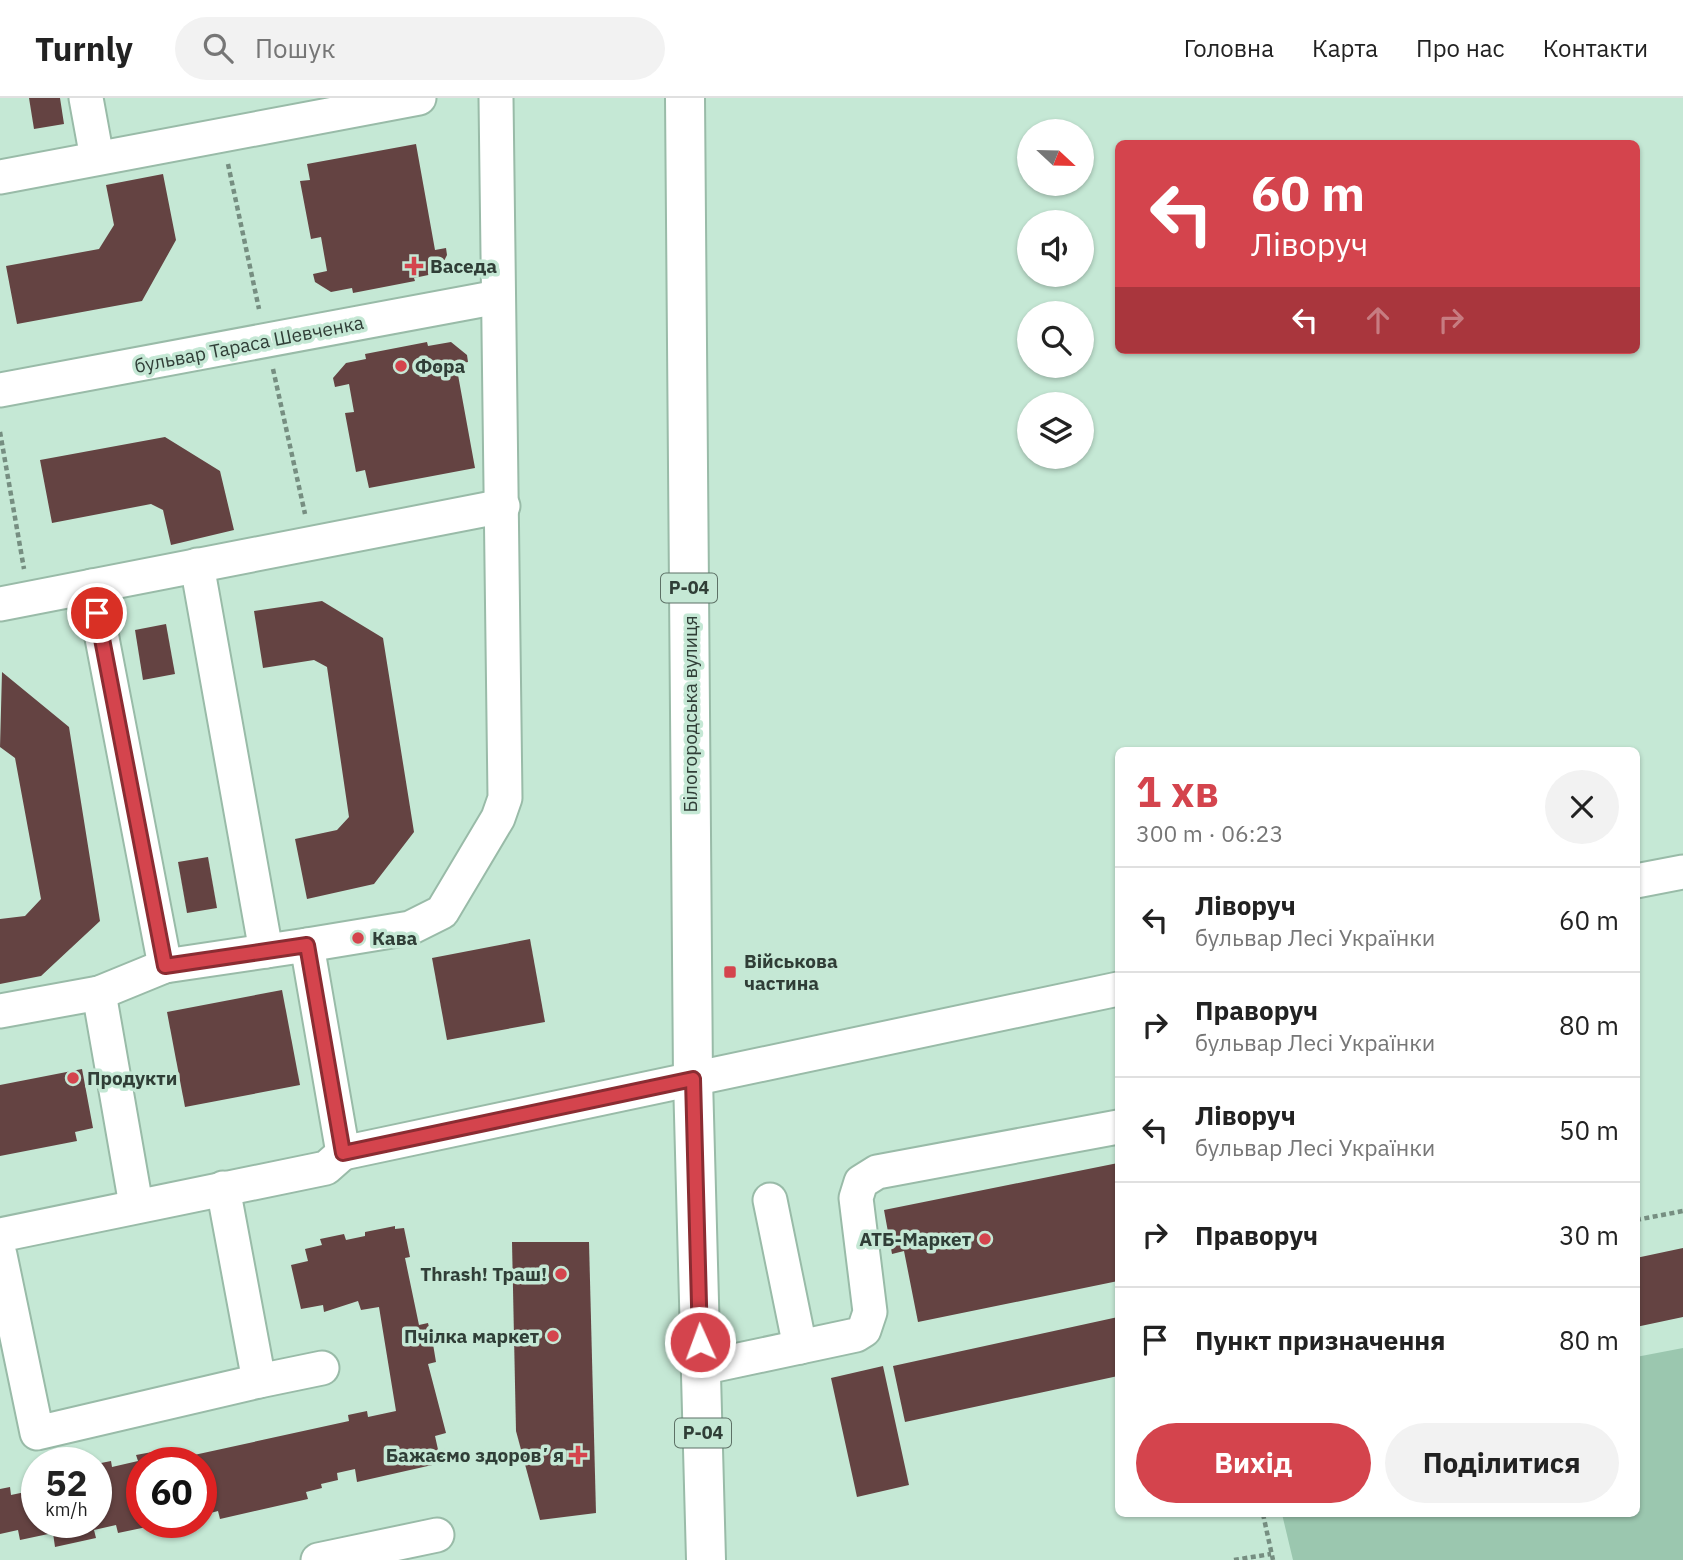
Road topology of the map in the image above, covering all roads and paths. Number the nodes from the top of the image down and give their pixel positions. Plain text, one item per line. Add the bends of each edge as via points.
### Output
1 (86, 98) edge
2 (419, 98) edge
3 (496, 98) edge
4 (685, 98) edge
5 (97, 158) junction
6 (0, 177) edge
7 (498, 298) junction
8 (0, 390) edge
9 (0, 432) edge
10 (503, 506) junction
11 (197, 565) junction
12 (92, 586) junction
13 (15, 601) edge
14 (1683, 872) edge
15 (1640, 880) edge
16 (307, 945) junction
17 (266, 951) junction
18 (165, 966) junction
19 (1115, 990) edge
20 (99, 993) junction
21 (0, 1011) edge
22 (693, 1079) junction
23 (1115, 1128) edge
24 (343, 1153) junction
25 (223, 1188) junction
26 (770, 1200) dead end
27 (136, 1205) junction
28 (1683, 1211) edge
29 (1640, 1219) edge
30 (0, 1235) edge
31 (0, 1255) edge
32 (800, 1347) junction
33 (322, 1368) dead end
34 (701, 1368) junction
35 (259, 1381) junction
36 (1264, 1517) edge
37 (437, 1535) dead end
38 (1272, 1557) edge
39 (317, 1560) edge
40 (706, 1560) edge
41 (1234, 1560) edge

1 - 5 street
2 - 5 street
3 - 7 street
4 - 22 main road, Білогородська вулиця / Р-04
5 - 6 street
7 - 8 street, бульвар Тараса Шевченка
7 - 10 street
9 - 13 path
10 - 11 street
10 - 16 street via 505,798 498,818 442,912 410,928
11 - 12 street
11 - 17 street
12 - 13 street
12 - 18 street
14 - 15 street
16 - 17 street
16 - 24 street
17 - 18 street
18 - 20 street
19 - 22 street
20 - 21 street
20 - 27 street
22 - 24 street
22 - 34 main road, Р-04
23 - 32 street via 877,1172 861,1182 856,1215 869,1321 856,1335
24 - 25 street via 326,1168
25 - 27 street
25 - 35 street
26 - 32 street
27 - 30 street
28 - 29 path
31 - 35 street via 37,1433
32 - 34 street
33 - 35 street
34 - 40 main road, Р-04
36 - 38 path
37 - 39 street
38 - 41 path

